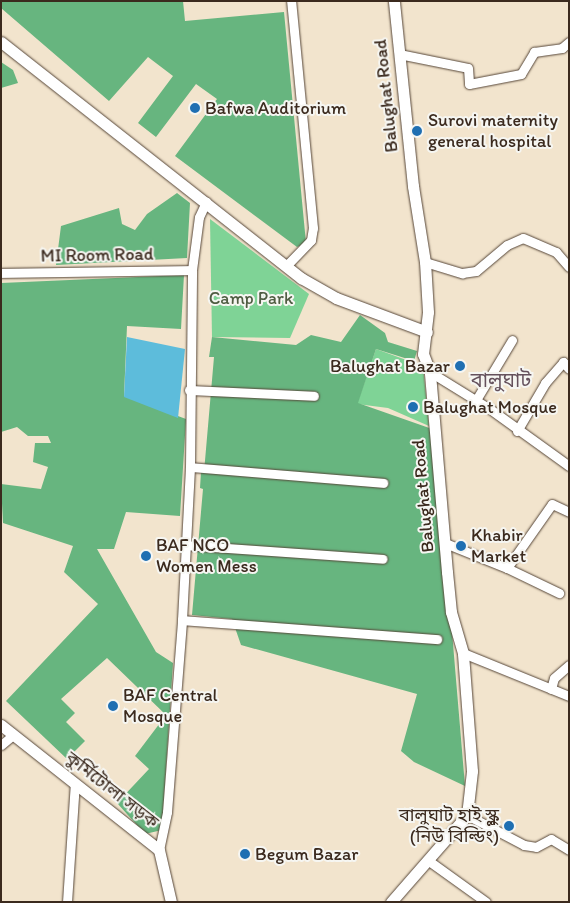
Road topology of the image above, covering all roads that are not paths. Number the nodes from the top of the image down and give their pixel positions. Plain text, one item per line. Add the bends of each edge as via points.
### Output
1 (291, 1) edge
2 (394, 1) edge
3 (1, 42) edge
4 (569, 42) edge
5 (399, 54) junction
6 (206, 202) junction
7 (425, 262) junction
8 (286, 266) junction
9 (569, 267) edge
10 (192, 270) junction
11 (1, 273) edge
12 (426, 332) junction
13 (512, 340) dead end
14 (569, 369) edge
15 (430, 372) junction
16 (189, 390) junction
17 (314, 396) dead end
18 (476, 400) junction
19 (517, 431) junction
20 (569, 466) edge
21 (190, 467) junction
22 (383, 483) dead end
23 (569, 512) edge
24 (445, 543) junction
25 (185, 545) junction
26 (383, 559) dead end
27 (507, 568) junction
28 (559, 593) dead end
29 (182, 620) junction
30 (437, 639) dead end
31 (463, 653) junction
32 (569, 665) edge
33 (551, 690) junction
34 (569, 696) edge
35 (1, 725) edge
36 (13, 735) junction
37 (1, 745) edge
38 (75, 783) junction
39 (467, 814) junction
40 (159, 850) junction
41 (569, 850) edge
42 (430, 861) junction
43 (67, 902) edge
44 (171, 902) edge
45 (392, 902) edge
46 (486, 902) edge

1 - 8 street via 313,228 311,240
2 - 5 street, Balughat Road
3 - 6 street
4 - 5 street via 562,48 534,52 521,74 469,84 468,68
5 - 7 street, Balughat Road
6 - 8 street
6 - 10 street via 198,217
7 - 9 street via 462,273 476,271 507,245 523,238 556,252
7 - 12 street, Balughat Road
8 - 12 street via 336,298
10 - 11 street, MI Room Road
10 - 16 street
12 - 15 street, Balughat Road via 423,354
13 - 18 street
14 - 19 street via 563,362 545,383
15 - 18 street
15 - 24 street, Balughat Road
16 - 17 street
16 - 21 street
18 - 19 street
19 - 20 street
21 - 22 street
21 - 25 street
23 - 27 street via 552,504
24 - 27 street
24 - 31 street, Balughat Road via 452,612
25 - 26 street
25 - 29 street
27 - 28 street
29 - 30 street
29 - 40 street via 167,812
31 - 33 street
31 - 39 street, Balughat Road via 472,771
32 - 33 street via 554,678
33 - 34 street
35 - 36 street, কুর্মিটোলা সড়ক
36 - 37 street
36 - 38 street, কুর্মিটোলা সড়ক
38 - 40 street, কুর্মিটোলা সড়ক
38 - 43 street
39 - 41 street via 524,846 536,847 551,839
39 - 42 street
40 - 44 street, কুর্মিটোলা সড়ক
42 - 45 street
42 - 46 street

